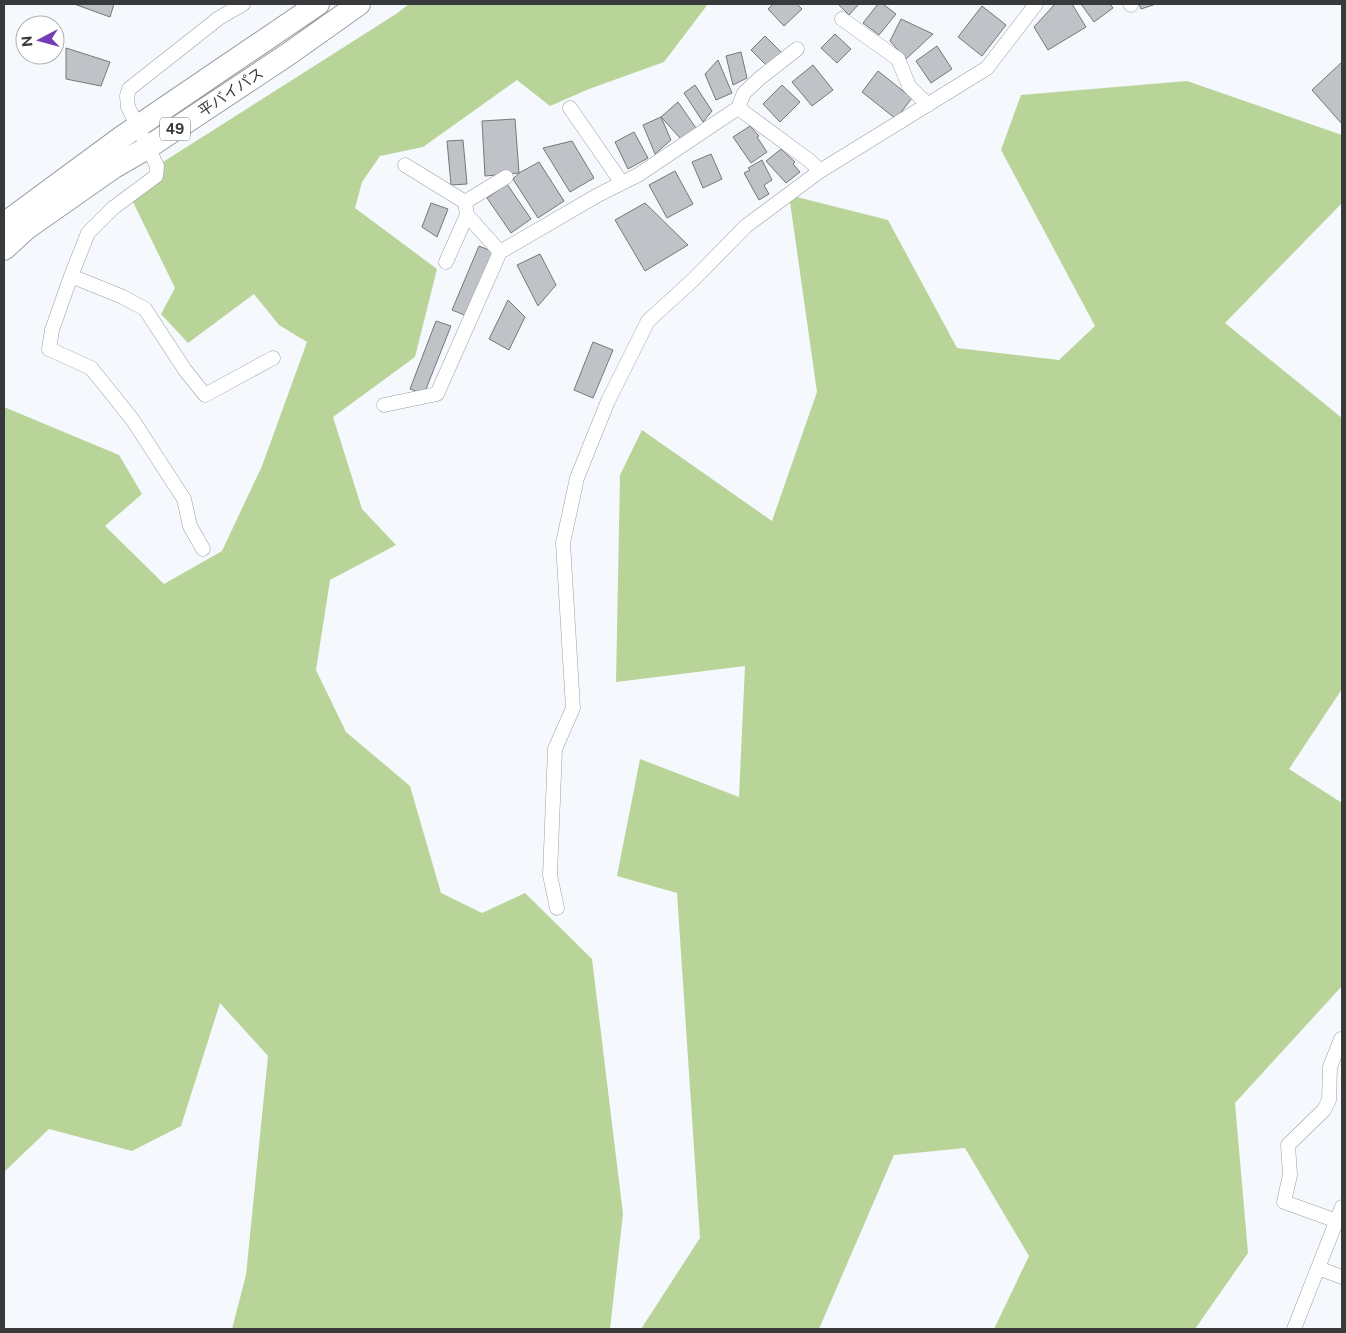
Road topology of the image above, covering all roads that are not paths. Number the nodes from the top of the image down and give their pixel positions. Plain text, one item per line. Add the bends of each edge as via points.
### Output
1 (243, 4) edge
2 (318, 4) edge
3 (359, 4) edge
4 (1036, 4) edge
5 (842, 19) dead end
6 (797, 49) dead end
7 (928, 105) junction
8 (570, 108) dead end
9 (738, 108) junction
10 (137, 126) junction
11 (148, 148) junction
12 (405, 165) dead end
13 (820, 172) junction
14 (506, 177) dead end
15 (622, 183) junction
16 (466, 209) junction
17 (4, 224) edge
18 (4, 249) edge
19 (500, 252) junction
20 (446, 262) dead end
21 (71, 276) junction
22 (273, 358) dead end
23 (384, 405) dead end
24 (203, 549) dead end
25 (557, 908) dead end
26 (1342, 1040) edge
27 (1342, 1207) edge
28 (1337, 1221) junction
29 (1318, 1268) junction
30 (1342, 1278) edge
31 (1294, 1329) edge

1 - 10 street via 219,18 129,89 128,106
2 - 10 highway, 平バイパス / 49
3 - 11 highway, 平バイパス / 49
4 - 7 street via 987,68
5 - 7 street via 898,59 909,86
6 - 9 street via 744,93
7 - 13 street
8 - 15 street
9 - 13 street via 810,161
9 - 15 street
10 - 11 street
10 - 17 highway, 平バイパス / 49
11 - 18 highway, 平バイパス / 49 via 114,167 27,228
11 - 21 street via 157,166 156,176 112,208 88,233
12 - 16 street
13 - 25 street via 746,226 648,321 608,401 577,478 563,543 573,708 554,749 550,875
14 - 16 street
15 - 19 street
16 - 19 street
16 - 20 street
19 - 23 street via 437,394
21 - 22 street via 145,309 205,395
21 - 24 street via 52,330 49,349 91,368 132,419 184,499 190,526
26 - 28 street via 1330,1067 1329,1100 1324,1110 1288,1146 1290,1175 1284,1202
27 - 28 street
28 - 29 street
29 - 30 street
29 - 31 street

